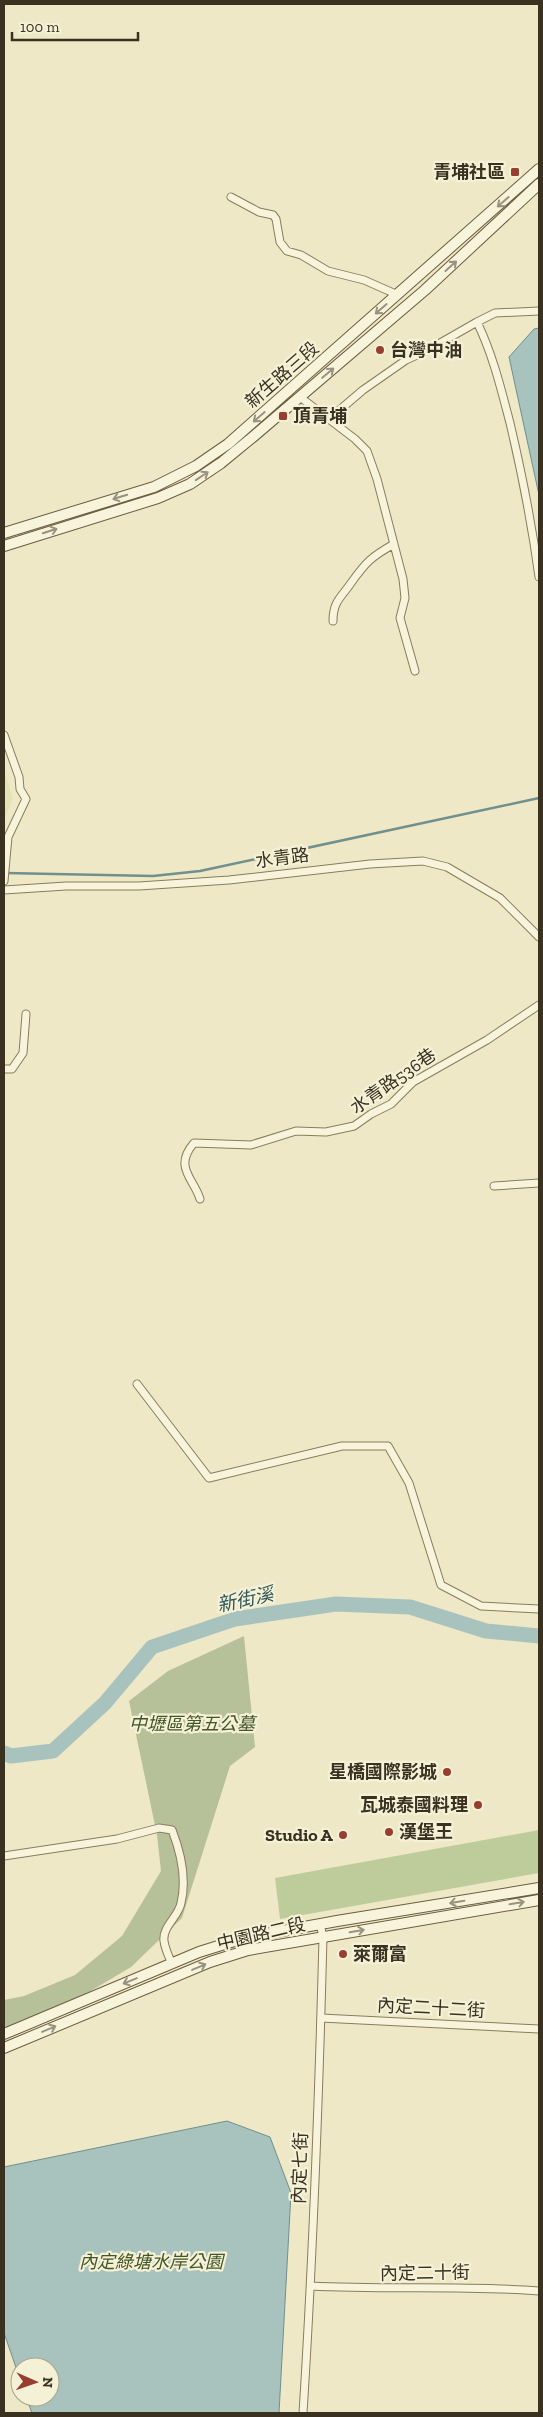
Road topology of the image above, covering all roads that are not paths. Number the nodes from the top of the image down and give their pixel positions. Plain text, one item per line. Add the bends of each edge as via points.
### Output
1 (539, 169) edge
2 (539, 184) edge
3 (231, 197) dead end
4 (398, 295) junction
5 (539, 311) edge
6 (477, 322) junction
7 (300, 397) junction
8 (329, 419) junction
9 (4, 533) edge
10 (394, 544) junction
11 (4, 546) edge
12 (539, 577) edge
13 (333, 621) dead end
14 (415, 671) dead end
15 (4, 735) edge
16 (5, 863) edge
17 (4, 880) edge
18 (4, 890) edge
19 (539, 937) edge
20 (539, 1005) edge
21 (26, 1014) dead end
22 (4, 1069) edge
23 (539, 1183) edge
24 (494, 1186) dead end
25 (200, 1199) dead end
26 (138, 1384) dead end
27 (539, 1609) edge
28 (4, 1856) edge
29 (539, 1888) edge
30 (539, 1900) edge
31 (320, 1924) junction
32 (323, 1937) junction
33 (172, 1964) junction
34 (321, 2018) junction
35 (539, 2029) edge
36 (4, 2034) edge
37 (4, 2048) edge
38 (311, 2286) junction
39 (539, 2291) edge
40 (303, 2413) edge

1 -> 4 main road, 新生路三段
7 -> 2 main road, 新生路三段 via 425,290
3 - 4 street via 259,212 273,215 280,242 287,251 301,255 328,271 364,280
4 -> 9 main road, 新生路三段 via 228,444 196,466 154,487
5 - 6 street via 495,313
6 - 8 street via 406,360
6 - 12 street via 496,369 510,426 532,526
7 - 8 street
11 -> 7 main road, 新生路三段 via 158,498 190,484 221,463
8 - 10 street via 367,451
10 - 13 street via 374,555 360,569 338,598
10 - 14 street via 405,598 400,618
15 - 16 street via 26,799 8,837
16 - 17 street
18 - 19 street, 水青路 via 139,886 424,861 447,867 500,898
20 - 25 street, 水青路536巷 via 487,1040 414,1082 391,1104 354,1126 326,1132 296,1131 251,1145 194,1143 187,1151 186,1170
21 - 22 street via 23,1053 12,1069
23 - 24 street
26 - 27 street via 209,1478 342,1446 388,1446 409,1483 441,1585 481,1606
28 - 33 street via 117,1839 159,1828 172,1830 183,1865 183,1886 179,1911 164,1934
29 -> 31 main road, 中園路二段
32 -> 30 main road, 中園路二段
31 - 32 street, 內定七街
31 - 33 main road, 中園路二段 via 244,1938
32 - 34 street, 內定七街
37 -> 32 main road, 中園路二段 via 210,1962 248,1950
33 -> 36 main road, 中園路二段
34 - 35 street, 內定二十二街
34 - 38 street, 內定七街
38 - 39 street, 內定二十街 via 369,2289 490,2287
38 - 40 street, 內定七街

